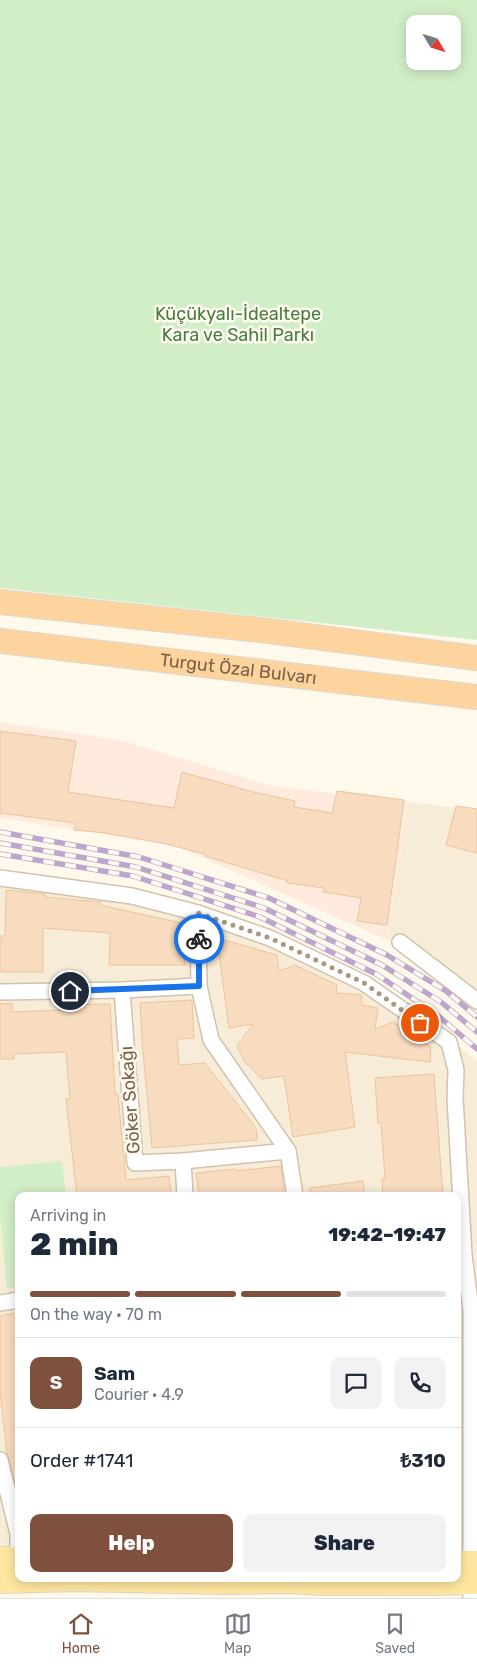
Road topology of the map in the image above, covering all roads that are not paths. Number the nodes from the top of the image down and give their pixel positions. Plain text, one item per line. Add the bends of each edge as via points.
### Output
1 (0, 602) edge
2 (0, 641) edge
3 (477, 658) edge
4 (477, 697) edge
5 (0, 878) edge
6 (198, 913) junction
7 (400, 942) dead end
8 (199, 986) junction
9 (122, 990) junction
10 (0, 992) edge
11 (477, 1001) edge
12 (288, 1151) junction
13 (183, 1161) junction
14 (185, 1192) edge
15 (294, 1192) edge
16 (471, 1254) edge
17 (15, 1301) edge
18 (0, 1303) edge
19 (464, 1311) edge
20 (0, 1460) edge
21 (15, 1522) edge
22 (15, 1558) edge
23 (0, 1559) edge
24 (471, 1575) edge
25 (0, 1581) edge
26 (15, 1581) edge
27 (294, 1582) edge
28 (302, 1582) edge
29 (388, 1582) edge
30 (340, 1586) edge
31 (310, 1598) edge

1 - 3 highway via 269,631
2 - 4 highway, Turgut Özal Bulvarı
5 - 6 street via 132,896
6 - 8 street
6 - 16 street via 270,938 364,983 448,1042 456,1070 455,1098
7 - 11 street
8 - 9 street
8 - 12 street via 211,1040
9 - 10 street
9 - 13 street, Göker Sokağı via 134,1163
12 - 13 street, Göker Sokağı
12 - 15 street
13 - 14 street
16 - 19 street
17 - 18 street
19 - 24 street
20 - 21 street
22 - 23 main road
25 - 26 main road
27 - 31 main road
28 - 30 main road
29 - 30 main road

